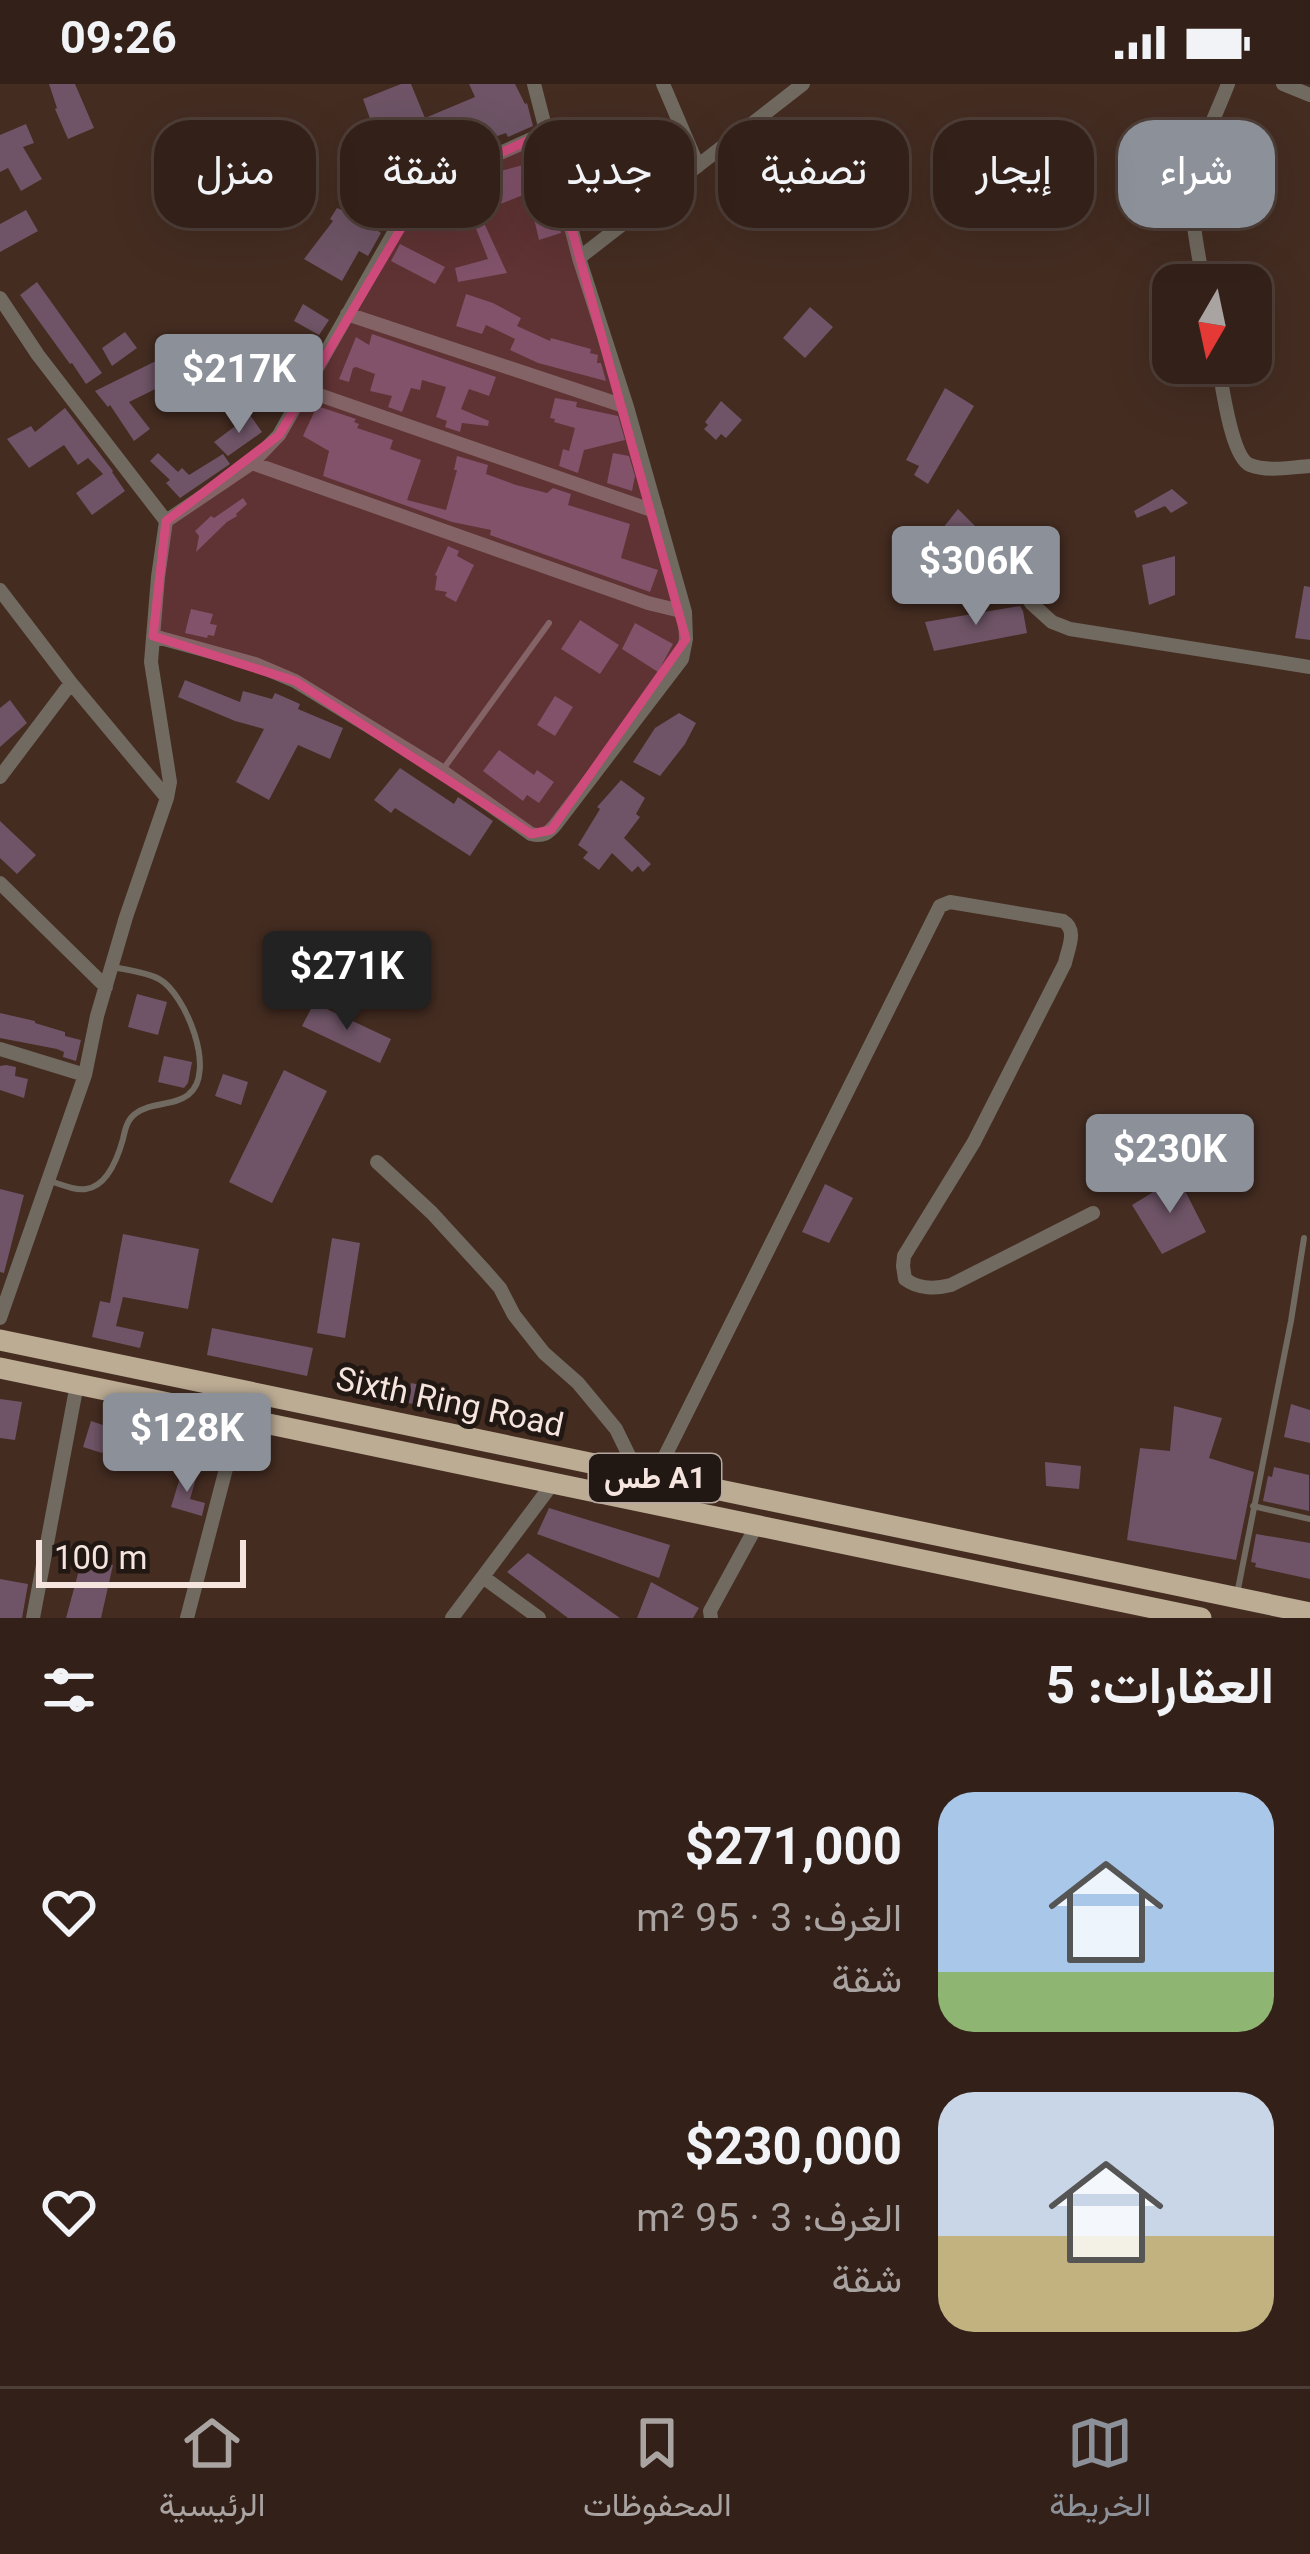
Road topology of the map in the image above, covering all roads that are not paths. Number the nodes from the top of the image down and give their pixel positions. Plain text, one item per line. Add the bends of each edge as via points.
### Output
1 (534, 84) edge
2 (663, 84) edge
3 (803, 84) edge
4 (1228, 84) edge
5 (1282, 84) edge
6 (1310, 95) edge
7 (542, 120) edge
8 (524, 142) edge
9 (698, 166) junction
10 (571, 228) edge
11 (579, 258) junction
12 (1200, 264) edge
13 (0, 298) edge
14 (347, 314) junction
15 (1222, 384) edge
16 (305, 390) junction
17 (627, 407) junction
18 (252, 463) junction
19 (1310, 466) edge
20 (657, 512) junction
21 (166, 520) junction
22 (962, 560) dead end
23 (0, 590) edge
24 (685, 612) junction
25 (549, 623) dead end
26 (153, 636) junction
27 (1310, 668) edge
28 (71, 683) junction
29 (442, 771) junction
30 (0, 778) edge
31 (167, 798) junction
32 (0, 884) edge
33 (112, 966) junction
34 (106, 987) junction
35 (0, 1049) edge
36 (85, 1075) junction
37 (376, 1162) dead end
38 (50, 1181) junction
39 (1093, 1213) dead end
40 (1304, 1238) dead end
41 (0, 1318) edge
42 (0, 1340) edge
43 (0, 1368) edge
44 (77, 1384) junction
45 (239, 1419) junction
46 (646, 1476) junction
47 (553, 1483) junction
48 (1253, 1506) junction
49 (1310, 1519) edge
50 (758, 1525) junction
51 (483, 1576) junction
52 (1236, 1598) junction
53 (1310, 1613) edge
54 (33, 1618) edge
55 (187, 1618) edge
56 (452, 1618) edge
57 (539, 1618) edge
58 (711, 1618) edge
59 (1201, 1618) edge

1 - 7 street
2 - 9 street
3 - 9 street
4 - 12 street via 1196,165
5 - 6 street
8 - 14 street via 427,186
9 - 11 street
10 - 11 street
11 - 17 street
13 - 21 street
14 - 16 street
14 - 17 street
15 - 19 street via 1244,462
16 - 18 street
16 - 20 street
17 - 20 street
18 - 21 street
18 - 24 street
20 - 24 street
21 - 26 street
22 - 27 street via 999,562 1031,603 1070,629
23 - 28 street
24 - 29 street via 682,659 544,835 531,834
25 - 29 lane
26 - 29 street via 295,681
26 - 31 street
28 - 30 street
28 - 31 street
31 - 33 street
32 - 34 street
33 - 34 street
33 - 38 lane via 160,980 184,1004 198,1046 196,1084 187,1096 135,1114 103,1181 81,1190
34 - 36 street
35 - 36 street
36 - 38 street
37 - 46 street via 500,1288
38 - 41 street
39 - 46 street via 951,1285 905,1279 904,1256 974,1142 1072,933 1063,921 950,902 940,907
40 - 48 lane
42 - 46 highway, Sixth Ring Road / طس A1
43 - 44 highway, Sixth Ring Road / طس A1
44 - 45 highway, Sixth Ring Road / طس A1
44 - 54 street
45 - 47 highway, Sixth Ring Road / طس A1
45 - 55 street
46 - 52 highway, Sixth Ring Road / طس A1
47 - 50 highway, Sixth Ring Road / طس A1
47 - 51 street
48 - 49 lane
48 - 52 lane
50 - 58 street
50 - 59 highway, Sixth Ring Road / طس A1
51 - 56 street
51 - 57 street
52 - 53 highway, Sixth Ring Road / طس A1

